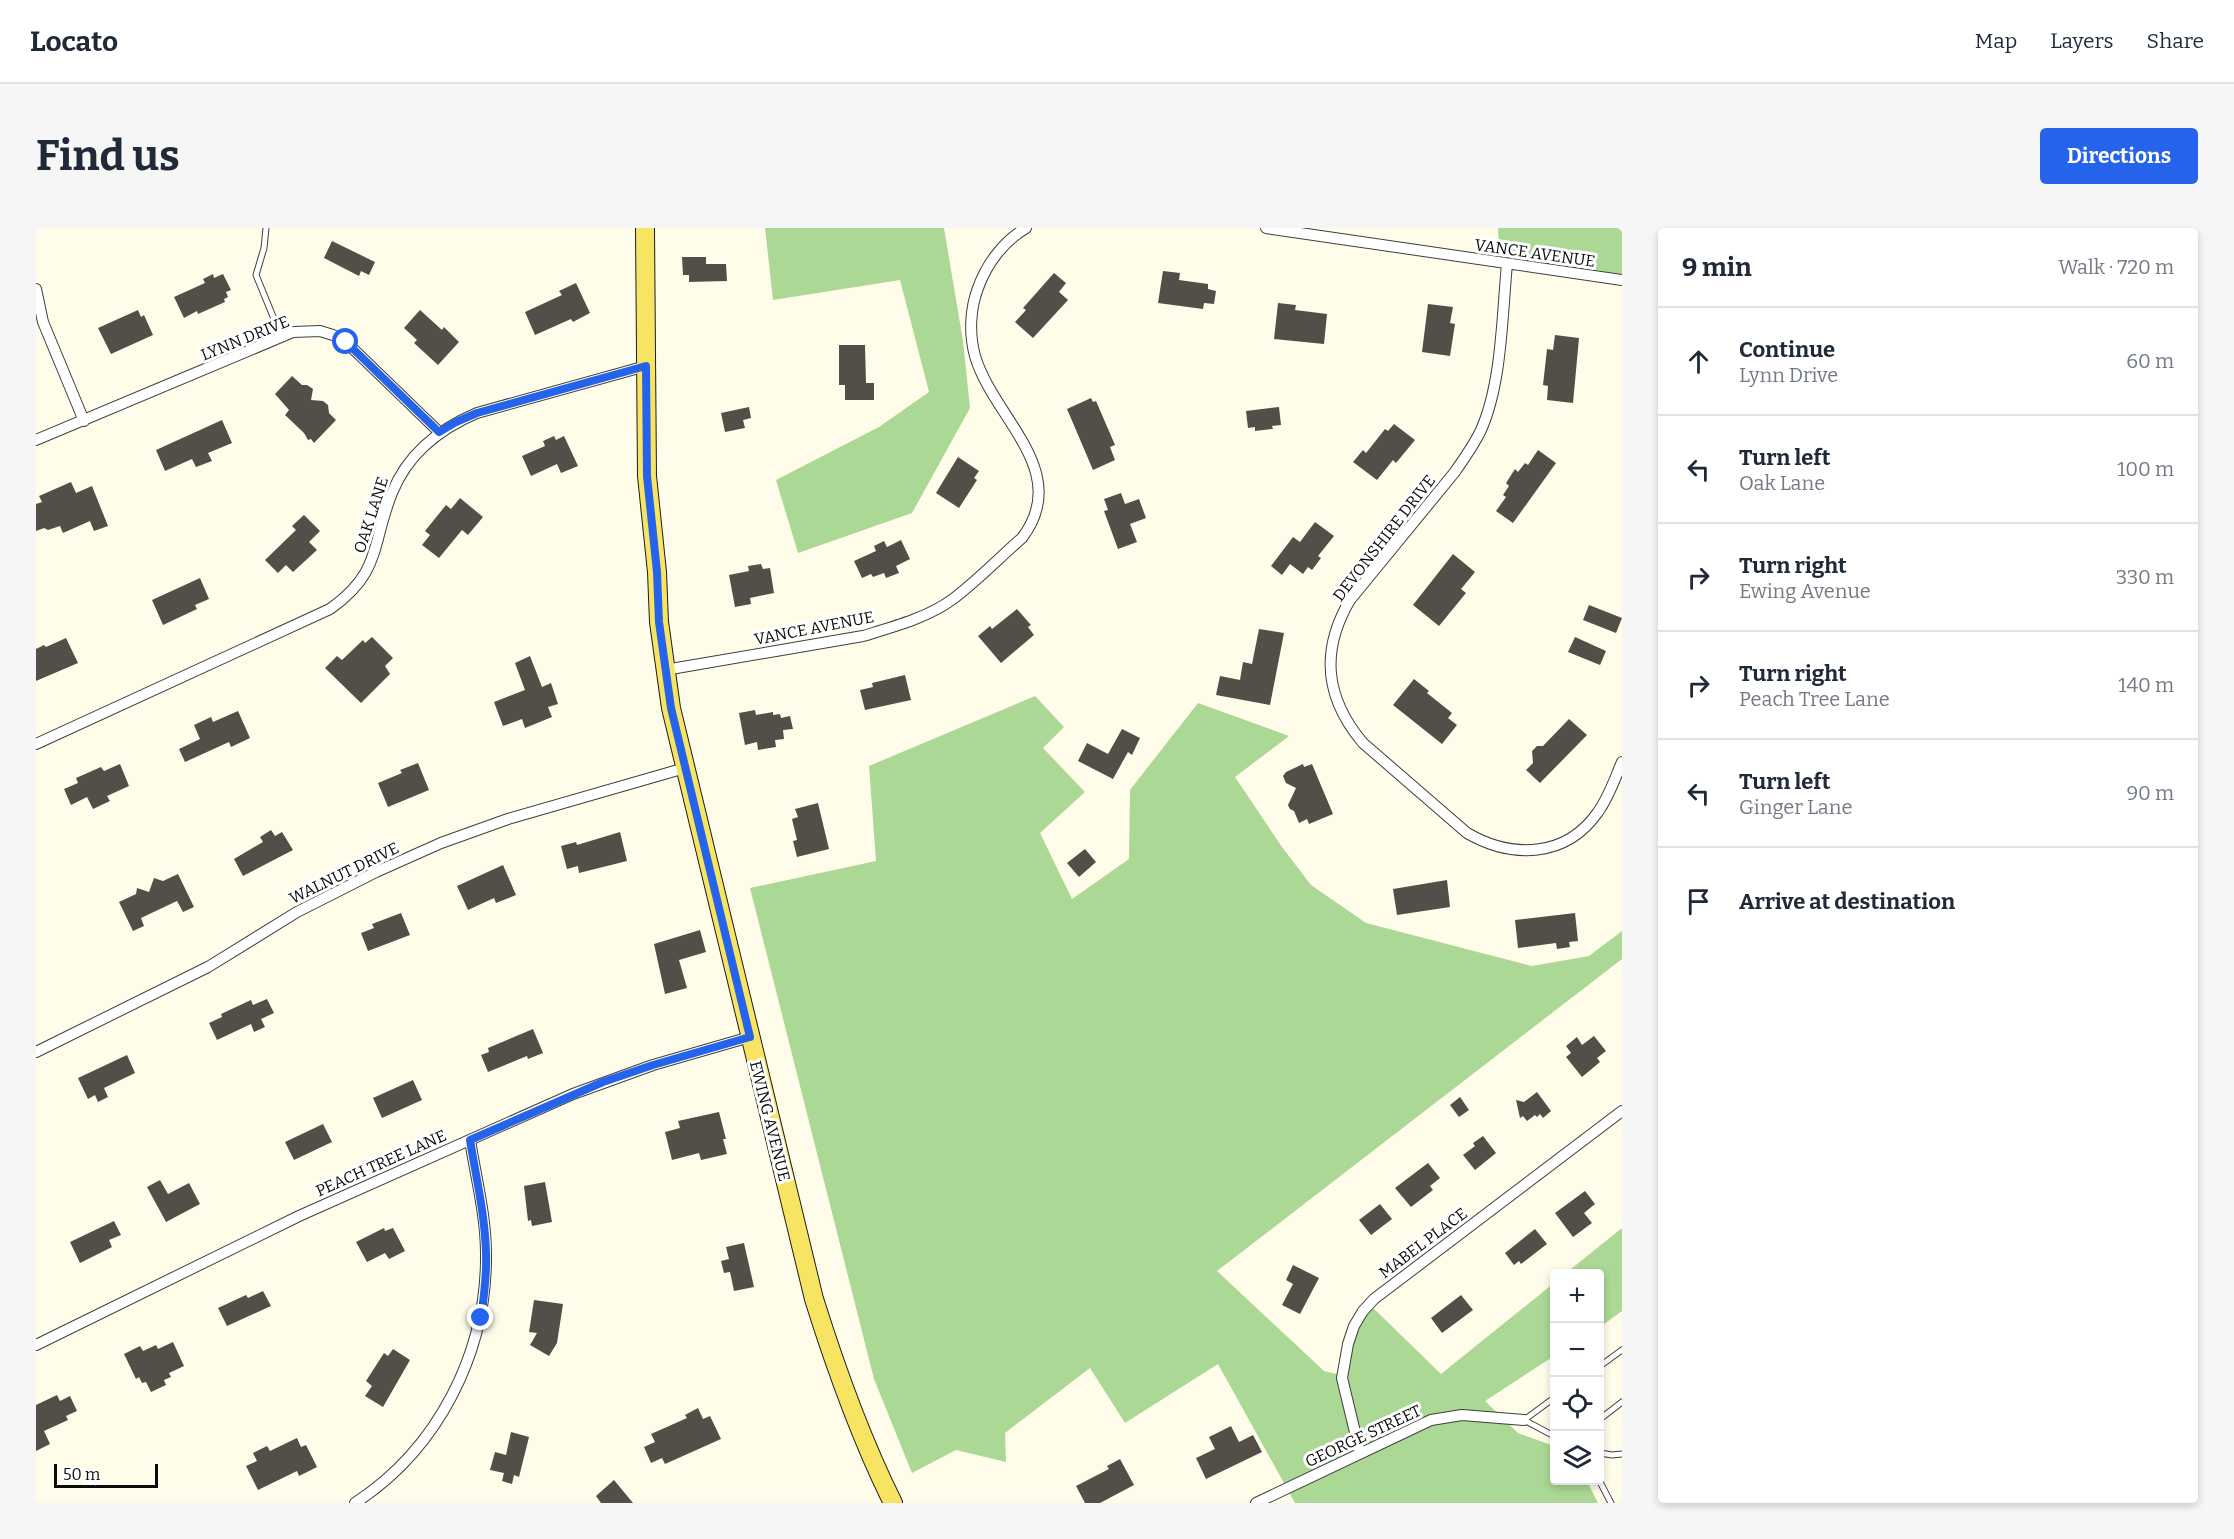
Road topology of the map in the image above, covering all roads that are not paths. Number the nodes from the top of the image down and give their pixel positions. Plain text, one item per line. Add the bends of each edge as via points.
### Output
1 (266, 228) edge
2 (645, 228) edge
3 (1026, 228) edge
4 (1266, 228) edge
5 (1507, 264) junction
6 (1622, 280) edge
7 (36, 289) edge
8 (281, 336) junction
9 (646, 366) junction
10 (84, 421) junction
11 (439, 432) junction
12 (36, 440) edge
13 (665, 670) junction
14 (36, 744) edge
15 (1622, 762) edge
16 (685, 768) junction
17 (750, 1037) junction
18 (36, 1052) edge
19 (1622, 1112) edge
20 (470, 1140) junction
21 (36, 1345) edge
22 (1622, 1350) edge
23 (1604, 1363) edge
24 (1550, 1401) edge
25 (1622, 1402) edge
26 (1604, 1415) edge
27 (1524, 1420) junction
28 (1550, 1434) edge
29 (1360, 1453) junction
30 (1604, 1454) edge
31 (1622, 1454) edge
32 (1602, 1485) edge
33 (355, 1503) edge
34 (892, 1503) edge
35 (1256, 1503) edge
36 (1611, 1503) edge

1 - 8 lane via 256,275
2 - 9 main road, EWING AVENUE
3 - 13 street, VANCE AVENUE via 990,262 971,316 973,346 983,375 1032,460 1040,483 1037,513 1022,538 951,600 892,628
4 - 5 street, VANCE AVENUE
5 - 6 street, VANCE AVENUE
5 - 15 street, DEVONSHIRE DRIVE via 1495,380 1481,430 1454,474 1346,608 1331,652 1333,688 1339,708 1364,743 1467,833 1503,849 1541,849 1572,837 1598,812
7 - 10 street via 43,322
8 - 10 street, LYNN DRIVE
8 - 11 street, LYNN DRIVE via 320,331 346,342
9 - 11 street, OAK LANE via 477,413
9 - 13 main road, EWING AVENUE via 647,476
10 - 12 street, LYNN DRIVE
11 - 14 street, OAK LANE via 401,475 372,562 346,598 330,609
13 - 16 main road, EWING AVENUE
16 - 17 main road, EWING AVENUE
16 - 18 street, WALNUT DRIVE via 553,804 441,843 297,912 208,966
17 - 20 street, PEACH TREE LANE via 603,1082
17 - 34 main road, EWING AVENUE via 814,1299 856,1423
19 - 29 street, MABEL PLACE via 1363,1311 1348,1344 1342,1378
20 - 21 street, PEACH TREE LANE via 299,1216
20 - 33 street via 486,1253 486,1283 473,1348 455,1390 429,1434 391,1475
22 - 23 lane
24 - 27 lane
25 - 26 lane
27 - 28 lane
27 - 29 street, GEORGE STREET via 1462,1415 1431,1420
29 - 35 street, GEORGE STREET
30 - 31 lane
32 - 36 lane

